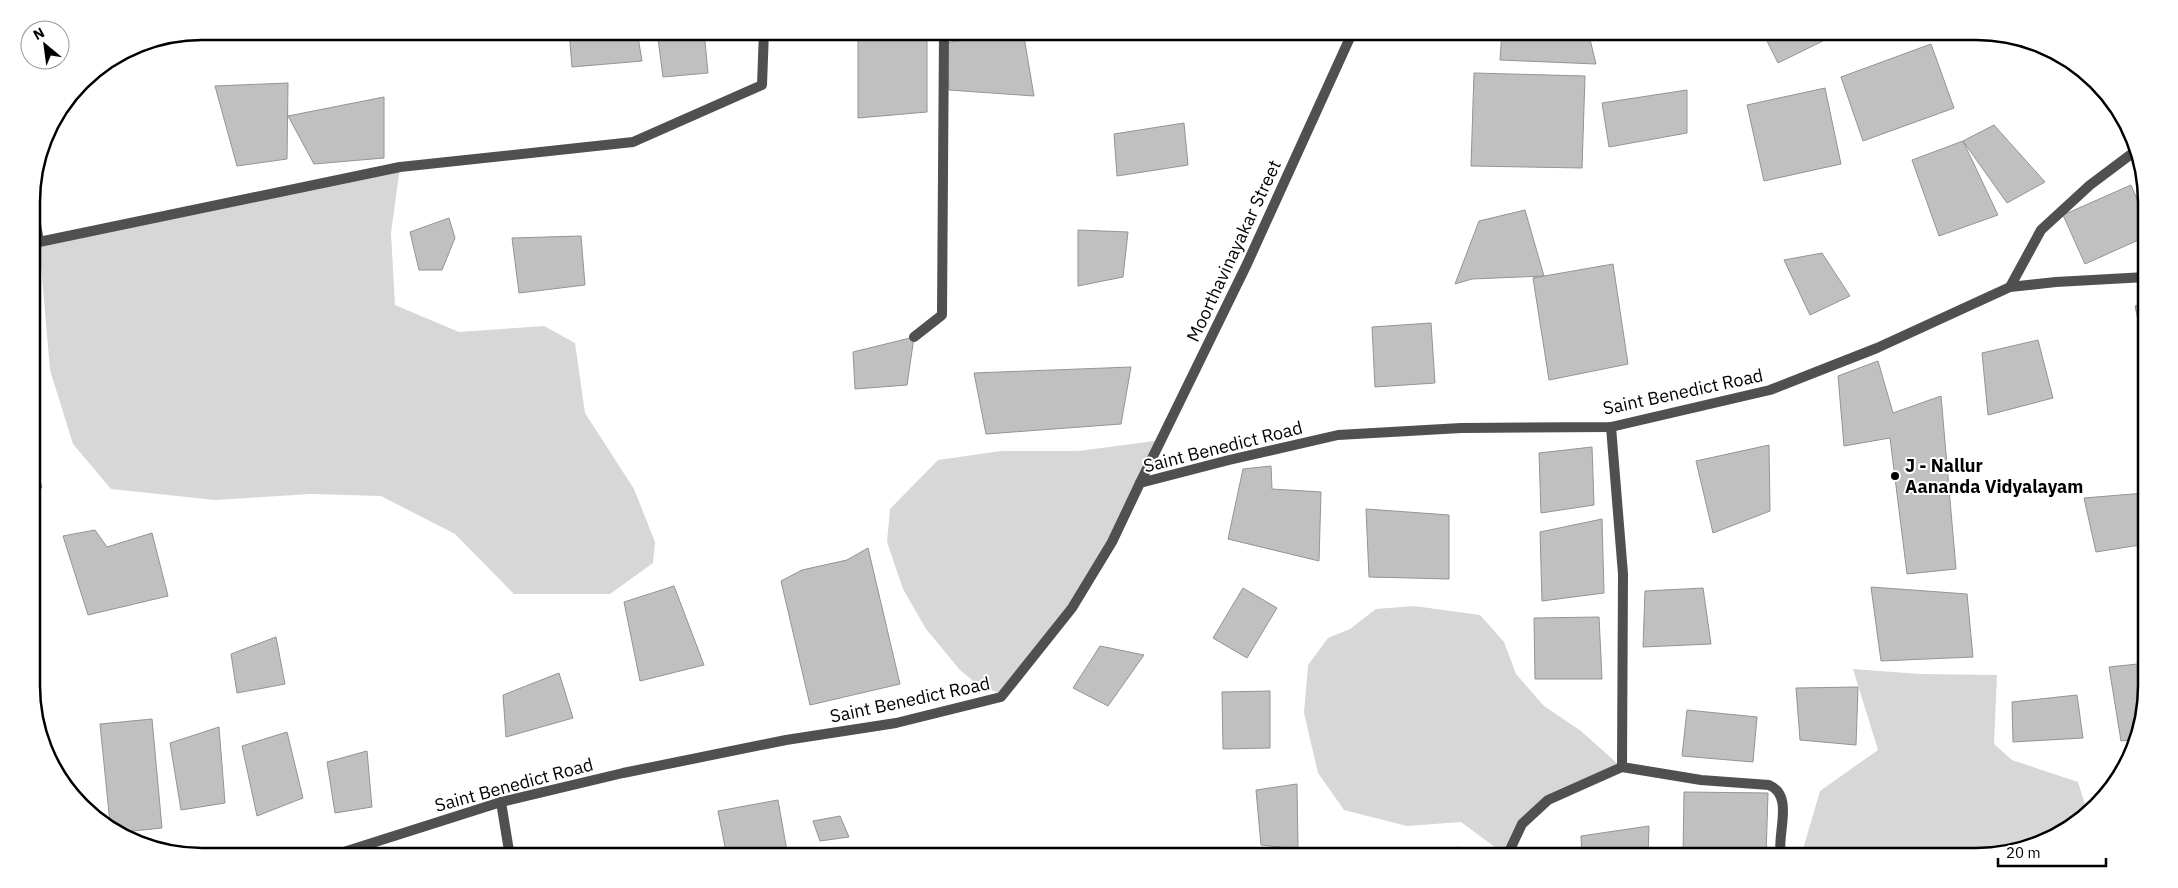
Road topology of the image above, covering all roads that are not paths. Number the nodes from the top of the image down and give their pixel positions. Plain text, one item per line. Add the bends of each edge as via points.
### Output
1 (764, 40) edge
2 (944, 40) edge
3 (1350, 40) edge
4 (2130, 155) edge
5 (40, 242) edge
6 (2138, 277) edge
7 (2010, 287) junction
8 (914, 337) dead end
9 (1611, 427) junction
10 (1140, 483) junction
11 (1622, 766) junction
12 (501, 802) junction
13 (356, 848) edge
14 (509, 848) edge
15 (1511, 848) edge
16 (1781, 848) edge

1 - 5 street via 762,85 634,142 400,167
2 - 8 street via 942,315
3 - 10 street, Moorthavinayakar Street via 1243,272
4 - 7 street via 2090,185 2041,230
6 - 7 street, Saint Benedict Road
7 - 9 street, Saint Benedict Road via 1877,348 1770,390
9 - 10 street, Saint Benedict Road via 1461,428 1338,435
9 - 11 street via 1623,574
10 - 12 street, Saint Benedict Road via 1112,542 1072,608 1002,697 896,723 786,740
11 - 15 street via 1548,800 1522,824
11 - 16 street via 1701,780 1776,788 1783,808
12 - 13 street, Saint Benedict Road
12 - 14 street

